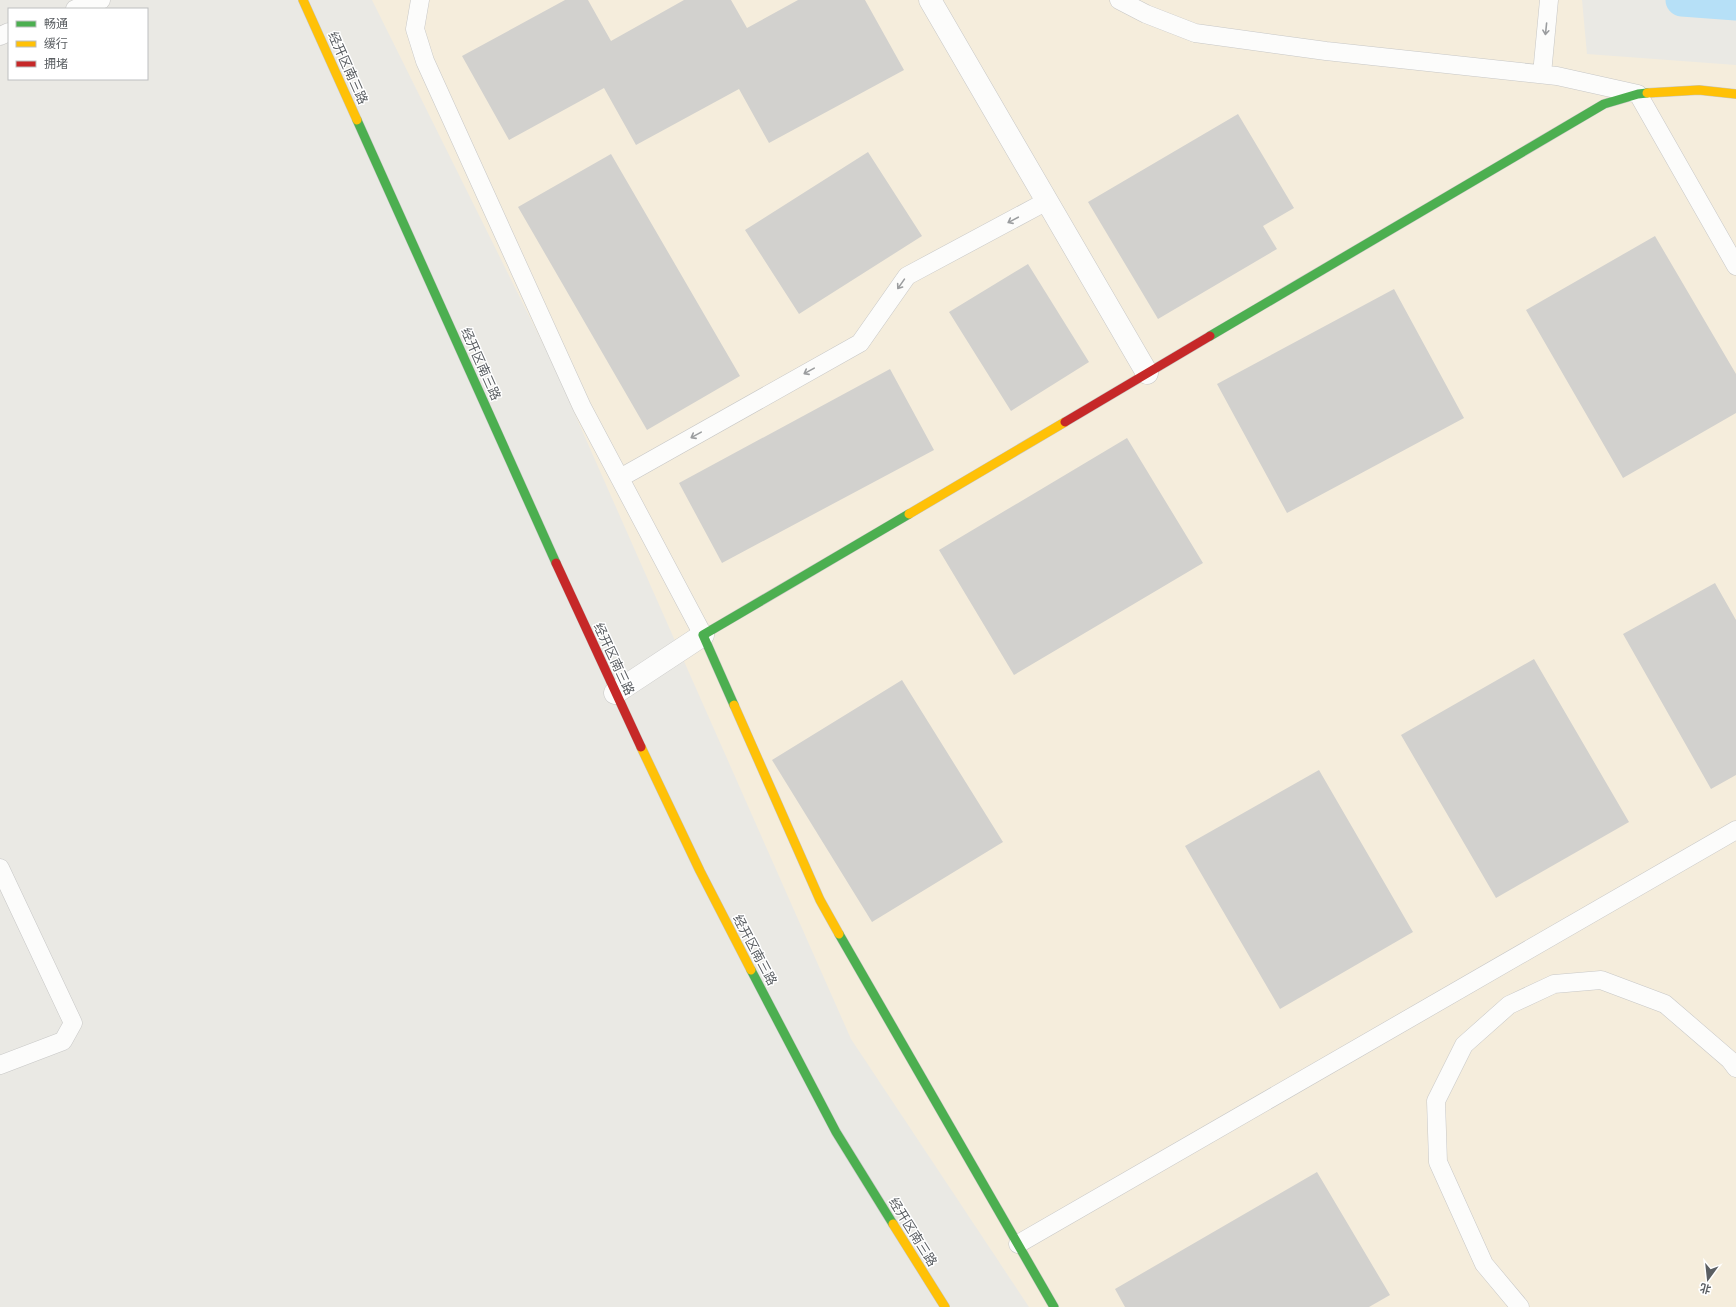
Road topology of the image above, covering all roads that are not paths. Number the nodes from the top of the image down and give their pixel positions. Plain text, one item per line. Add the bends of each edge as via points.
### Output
1 (101, 0) edge
2 (303, 0) edge
3 (420, 0) edge
4 (930, 0) edge
5 (1119, 0) edge
6 (1549, 0) edge
7 (78, 8) edge
8 (1543, 66) junction
9 (1638, 94) junction
10 (1736, 94) edge
11 (1047, 201) junction
12 (1736, 266) edge
13 (1147, 373) junction
14 (620, 478) junction
15 (703, 635) junction
16 (615, 693) junction
17 (1736, 830) edge
18 (0, 868) edge
19 (0, 1065) edge
20 (1736, 1068) edge
21 (1018, 1244) junction
22 (945, 1307) edge
23 (1054, 1307) edge
24 (1520, 1307) edge

1 - 7 lane
2 - 16 street, 经开区南三路
3 - 14 lane via 415,29 425,61 582,407
4 - 11 street
5 - 8 lane via 1195,34 1326,51
6 -> 8 lane
8 - 9 lane
9 - 10 street via 1699,90
9 - 12 lane
9 - 13 street via 1604,104
11 - 13 street
11 -> 14 lane via 907,276 860,343
13 - 15 street
14 - 15 lane
15 - 16 street
15 - 21 street via 820,900
16 - 22 street, 经开区南三路 via 700,871 836,1132
17 - 21 lane
18 - 19 lane via 73,1023 63,1042
20 - 24 lane via 1665,1004 1601,980 1554,984 1509,1004 1464,1045 1436,1101 1438,1162 1484,1264
21 - 23 street

